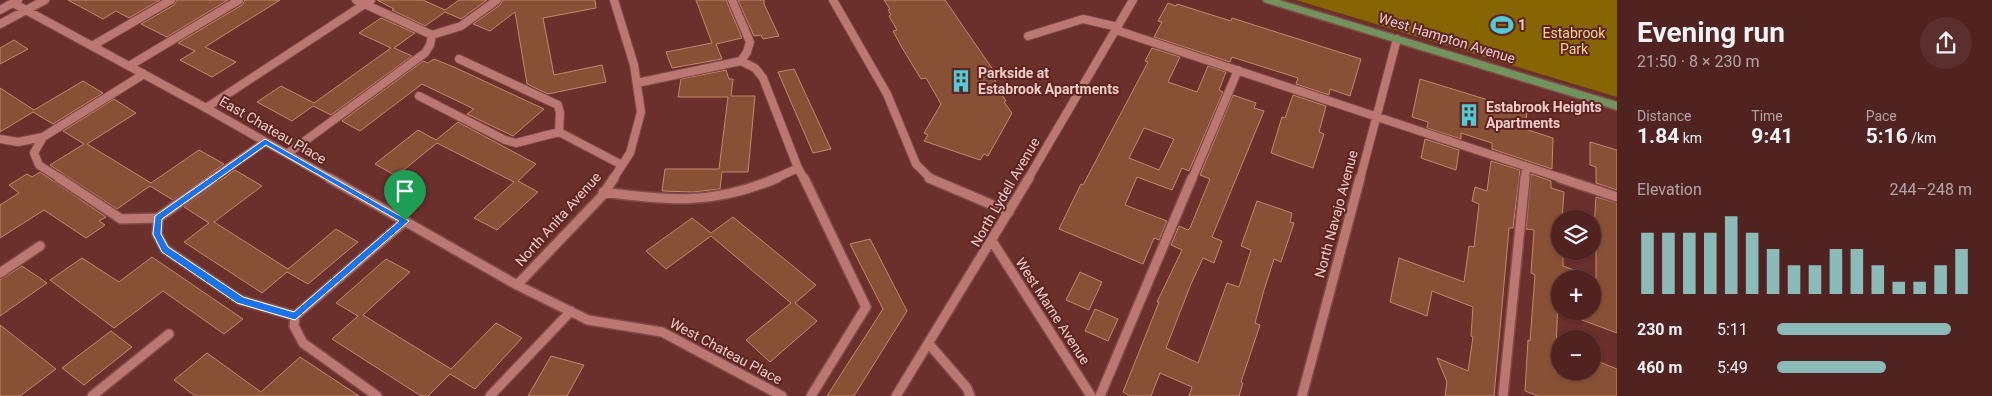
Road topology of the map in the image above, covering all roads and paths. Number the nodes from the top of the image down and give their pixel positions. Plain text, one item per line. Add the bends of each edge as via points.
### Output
1 (45, 0) edge
2 (171, 0) edge
3 (239, 0) edge
4 (356, 0) edge
5 (497, 0) edge
6 (614, 0) edge
7 (732, 0) edge
8 (833, 0) edge
9 (1133, 0) edge
10 (1268, 0) edge
11 (16, 1) edge
12 (368, 2) edge
13 (0, 10) edge
14 (26, 10) junction
15 (0, 24) edge
16 (1117, 29) junction
17 (432, 35) junction
18 (1028, 36) dead end
19 (1397, 39) junction
20 (92, 46) junction
21 (459, 59) dead end
22 (740, 61) junction
23 (129, 66) junction
24 (1238, 70) junction
25 (144, 74) junction
26 (637, 83) junction
27 (419, 96) dead end
28 (1617, 106) edge
29 (206, 108) junction
30 (1377, 116) junction
31 (559, 132) junction
32 (43, 136) junction
33 (0, 139) edge
34 (265, 142) junction
35 (287, 154) junction
36 (622, 165) junction
37 (1526, 167) junction
38 (798, 168) junction
39 (603, 192) junction
40 (1617, 197) edge
41 (1009, 212) junction
42 (158, 218) junction
43 (405, 221) junction
44 (992, 241) junction
45 (40, 246) dead end
46 (0, 273) edge
47 (517, 284) junction
48 (571, 311) junction
49 (295, 316) junction
50 (169, 334) dead end
51 (929, 344) junction
52 (92, 396) edge
53 (377, 396) edge
54 (490, 396) edge
55 (782, 396) edge
56 (811, 396) edge
57 (896, 396) edge
58 (970, 396) edge
59 (1091, 396) edge
60 (1100, 396) edge
61 (1302, 396) edge
62 (1503, 396) edge

1 - 14 street
2 - 20 street
3 - 23 street
4 - 12 street
5 - 17 street via 461,26
6 - 26 street, North Anita Avenue
7 - 22 street via 750,42
8 - 41 street via 895,109 910,156 920,172
9 - 16 street, North Lydell Avenue
10 - 19 main road, West Hampton Avenue
11 - 13 street
11 - 14 street, East Chateau Place
12 - 17 street
12 - 29 street
14 - 15 street
14 - 20 street, East Chateau Place
16 - 18 street via 1083,19
16 - 24 street
16 - 41 street, North Lydell Avenue
17 - 35 street via 425,53
19 - 28 main road, West Hampton Avenue
19 - 30 street, North Navajo Avenue
20 - 23 street, East Chateau Place
21 - 31 street via 558,106
22 - 26 street
22 - 38 street via 755,68 763,78
23 - 25 street, East Chateau Place
24 - 30 street
24 - 60 street
25 - 29 street, East Chateau Place
25 - 32 street
26 - 36 street, North Anita Avenue via 641,112 630,153
27 - 31 street via 516,143
29 - 34 street, East Chateau Place
30 - 37 street
30 - 61 street, North Navajo Avenue
31 - 36 street
32 - 33 street via 18,142
32 - 42 street via 34,153 39,165 121,219
34 - 35 street, East Chateau Place
34 - 42 street
35 - 43 street, East Chateau Place
36 - 39 street, North Anita Avenue
37 - 40 street
37 - 62 street
38 - 39 street via 770,183 703,199
38 - 56 street via 866,307
39 - 47 street, North Anita Avenue
41 - 44 street, North Lydell Avenue
42 - 49 street via 157,234 165,249 240,300
43 - 47 street, East Chateau Place
43 - 49 street
44 - 51 street, North Lydell Avenue
44 - 59 street, West Marne Avenue
45 - 46 street
47 - 48 street, West Chateau Place
48 - 54 street
48 - 55 street, West Chateau Place via 588,320 662,332
49 - 53 street via 294,326 303,343
50 - 52 street
51 - 57 street, North Lydell Avenue
51 - 58 street

